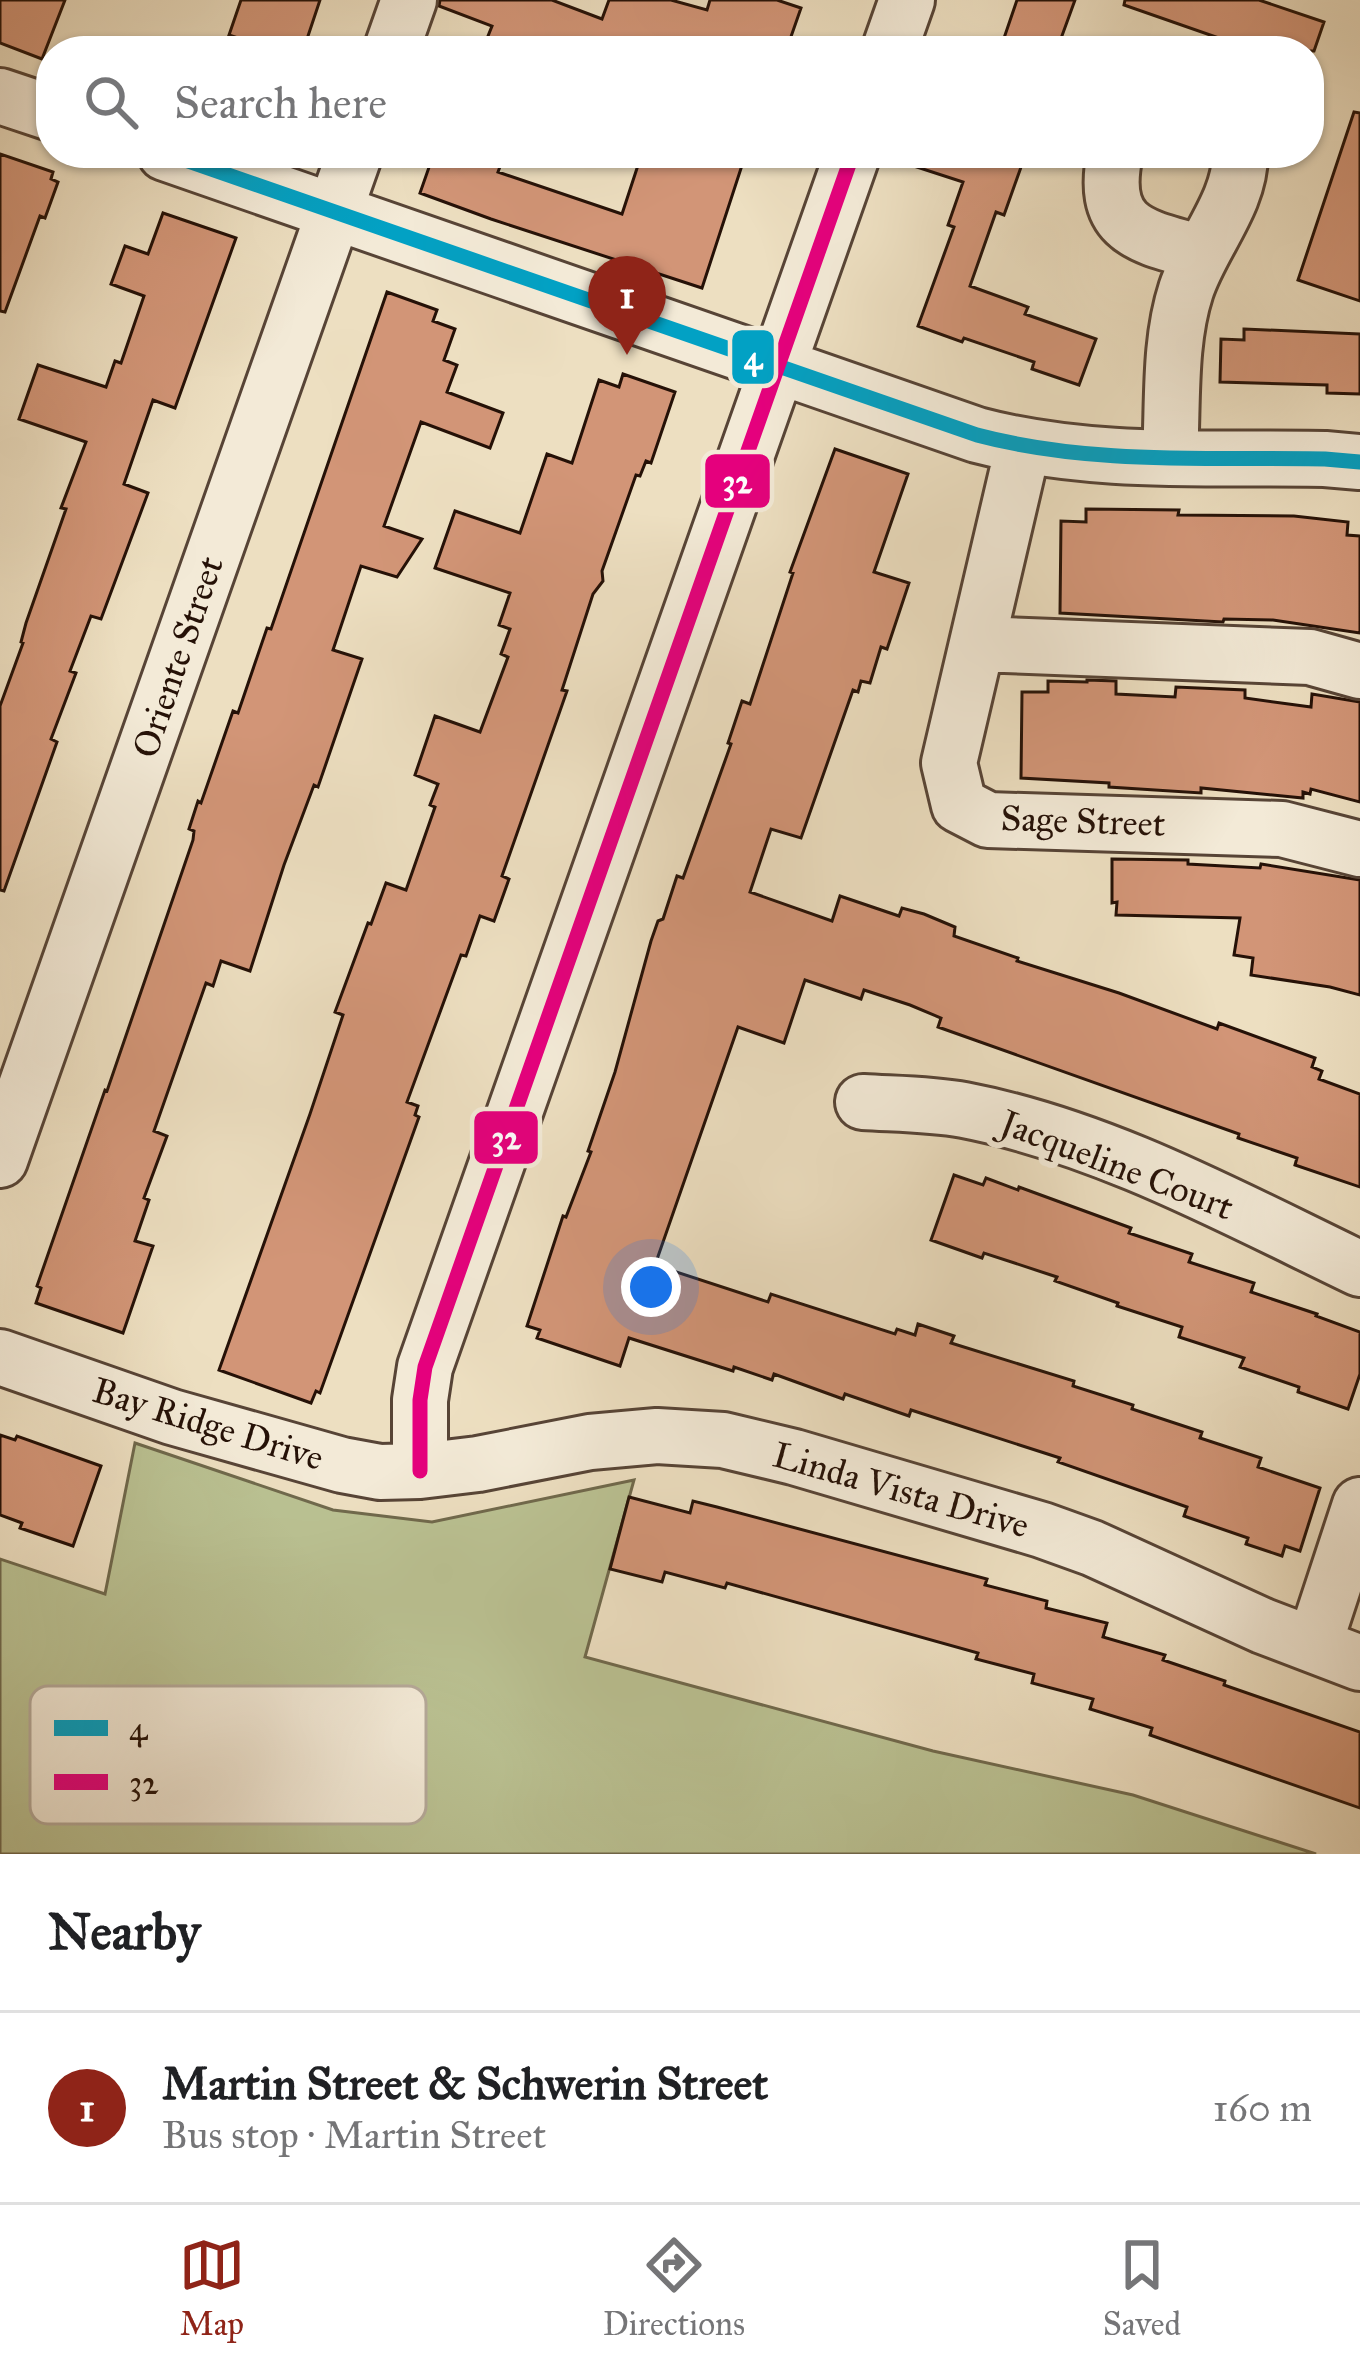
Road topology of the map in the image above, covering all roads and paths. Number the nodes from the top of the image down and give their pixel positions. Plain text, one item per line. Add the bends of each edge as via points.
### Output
1 (409, 0) edge
2 (907, 0) edge
3 (396, 36) edge
4 (894, 36) edge
5 (0, 96) edge
6 (36, 108) edge
7 (208, 168) edge
8 (351, 168) edge
9 (848, 168) edge
10 (1112, 168) edge
11 (1238, 168) edge
12 (335, 212) junction
13 (1202, 253) junction
14 (778, 366) junction
15 (1023, 447) junction
16 (1170, 456) junction
17 (1360, 462) edge
18 (977, 644) junction
19 (1360, 671) edge
20 (1360, 849) edge
21 (862, 1102) dead end
22 (0, 1160) edge
23 (1360, 1269) edge
24 (0, 1357) edge
25 (420, 1471) junction
26 (1360, 1505) edge
27 (1337, 1654) edge

1 - 3 street
2 - 4 street
5 - 6 street
7 - 12 street
8 - 12 street, Oriente Street
9 - 14 street
10 - 13 street via 1122,219 1140,236
11 - 13 street
12 - 14 street
12 - 22 street, Oriente Street
13 - 16 street via 1180,316
14 - 15 street
14 - 25 street via 425,1367
15 - 16 street
15 - 18 street, Sage Street
16 - 17 street
18 - 19 street via 1310,657
18 - 20 street, Sage Street via 949,763 959,805 988,820 1282,829
21 - 23 street, Jacqueline Court via 961,1110 1071,1140
24 - 25 street, Bay Ridge Drive via 342,1465
25 - 27 street, Linda Vista Drive via 590,1442 723,1440 1042,1530
26 - 27 street

